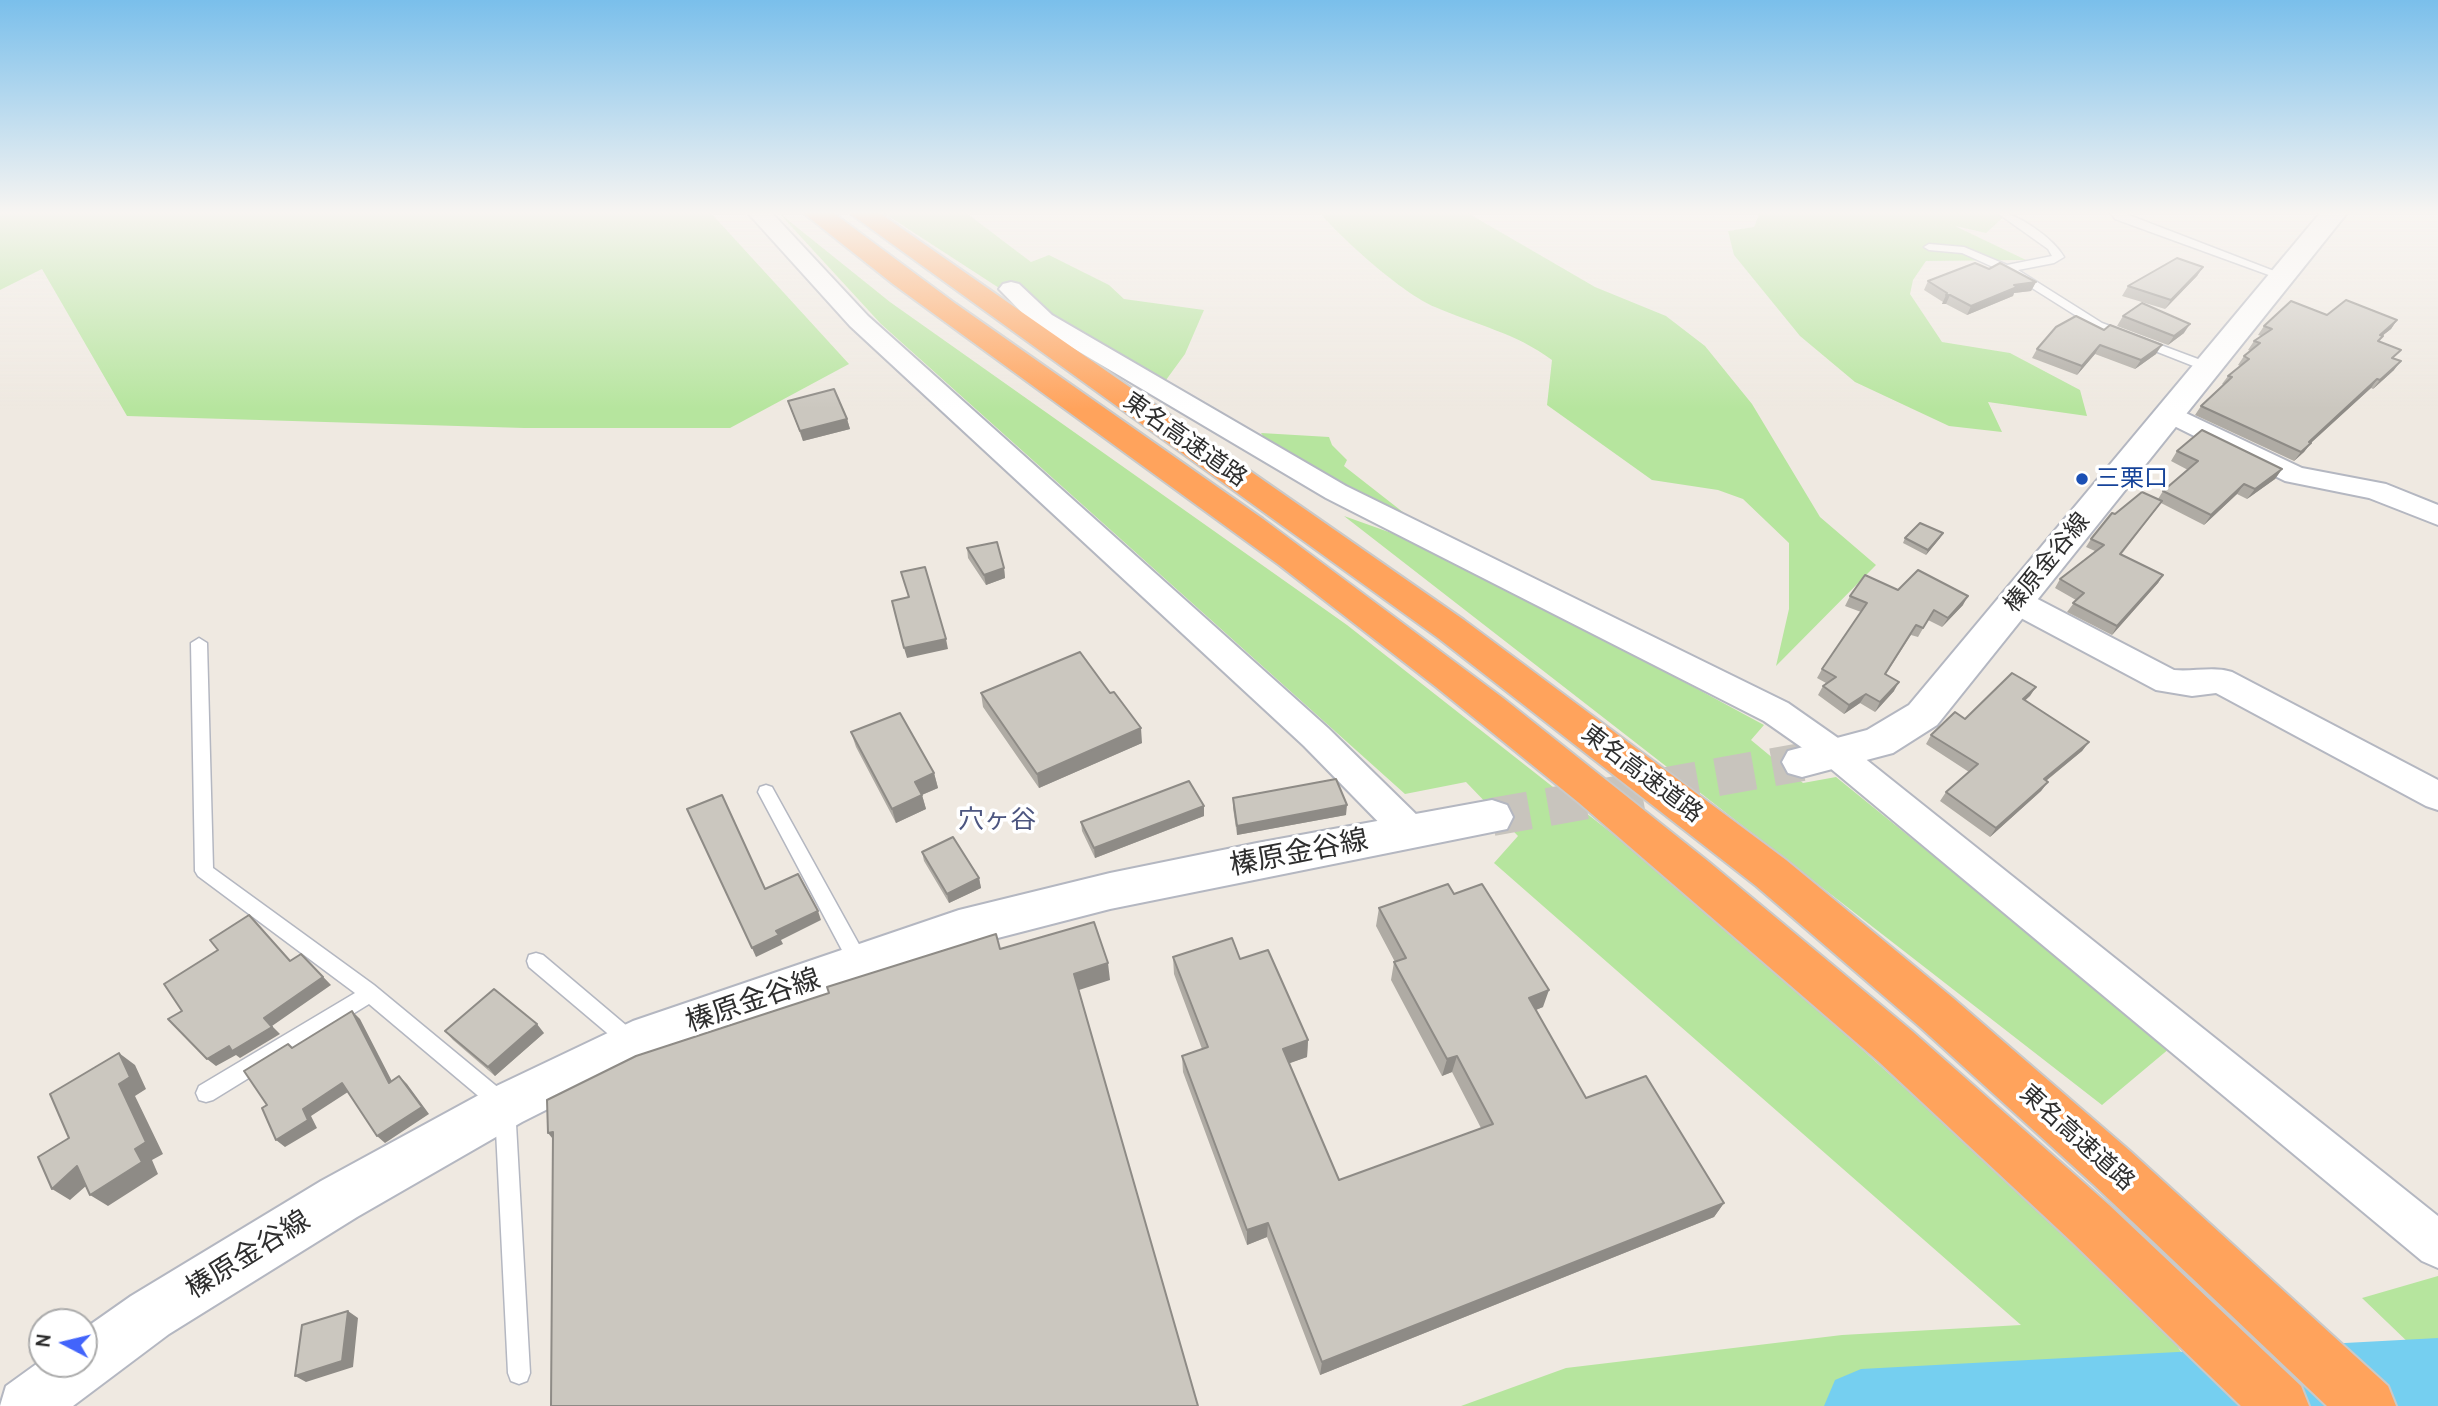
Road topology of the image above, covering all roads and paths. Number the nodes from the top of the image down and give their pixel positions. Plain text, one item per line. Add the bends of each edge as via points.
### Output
1 (819, 278) edge
2 (899, 278) edge
3 (954, 278) edge
4 (2020, 278) edge
5 (2280, 278) edge
6 (1011, 289) dead end
7 (2210, 368) junction
8 (2171, 414) junction
9 (2438, 516) edge
10 (2015, 601) junction
11 (199, 643) dead end
12 (1819, 758) junction
13 (766, 792) dead end
14 (2438, 796) edge
15 (1492, 817) tunnel mouth
16 (1411, 832) junction
17 (536, 961) dead end
18 (859, 963) junction
19 (370, 994) junction
20 (633, 1043) junction
21 (206, 1093) dead end
22 (505, 1106) junction
23 (2421, 1214) edge
24 (2438, 1245) edge
25 (98, 1353) edge
26 (519, 1373) dead end
27 (64, 1378) edge
28 (26, 1406) edge
29 (2281, 1406) edge
30 (2368, 1406) edge

1 - 16 street via 859,321 1316,737
2 - 29 highway, 東名高速道路 via 1194,486 1489,708 1776,941 2061,1197
3 - 30 highway, 東名高速道路 via 1451,629 1770,873 2112,1168
4 - 7 lane via 2091,322
5 - 7 main road, 榛原金谷線
6 - 12 street via 1049,324 1336,492 1776,712
7 - 8 main road, 榛原金谷線
8 - 9 street via 2295,475 2376,490
8 - 10 main road, 榛原金谷線
10 - 12 main road, 榛原金谷線 via 1923,715 1879,742
10 - 14 street via 2168,682 2220,680
11 - 19 lane via 204,871
12 - 23 street
13 - 18 lane
15 - 16 main road, 榛原金谷線
16 - 18 main road, 榛原金谷線 via 1111,891 960,929
17 - 20 lane
18 - 20 main road, 榛原金谷線
19 - 21 lane
19 - 22 lane
20 - 22 main road, 榛原金谷線
22 - 25 main road, 榛原金谷線 via 339,1199 150,1315
22 - 26 lane
23 - 24 street
27 - 28 main road, 榛原金谷線

